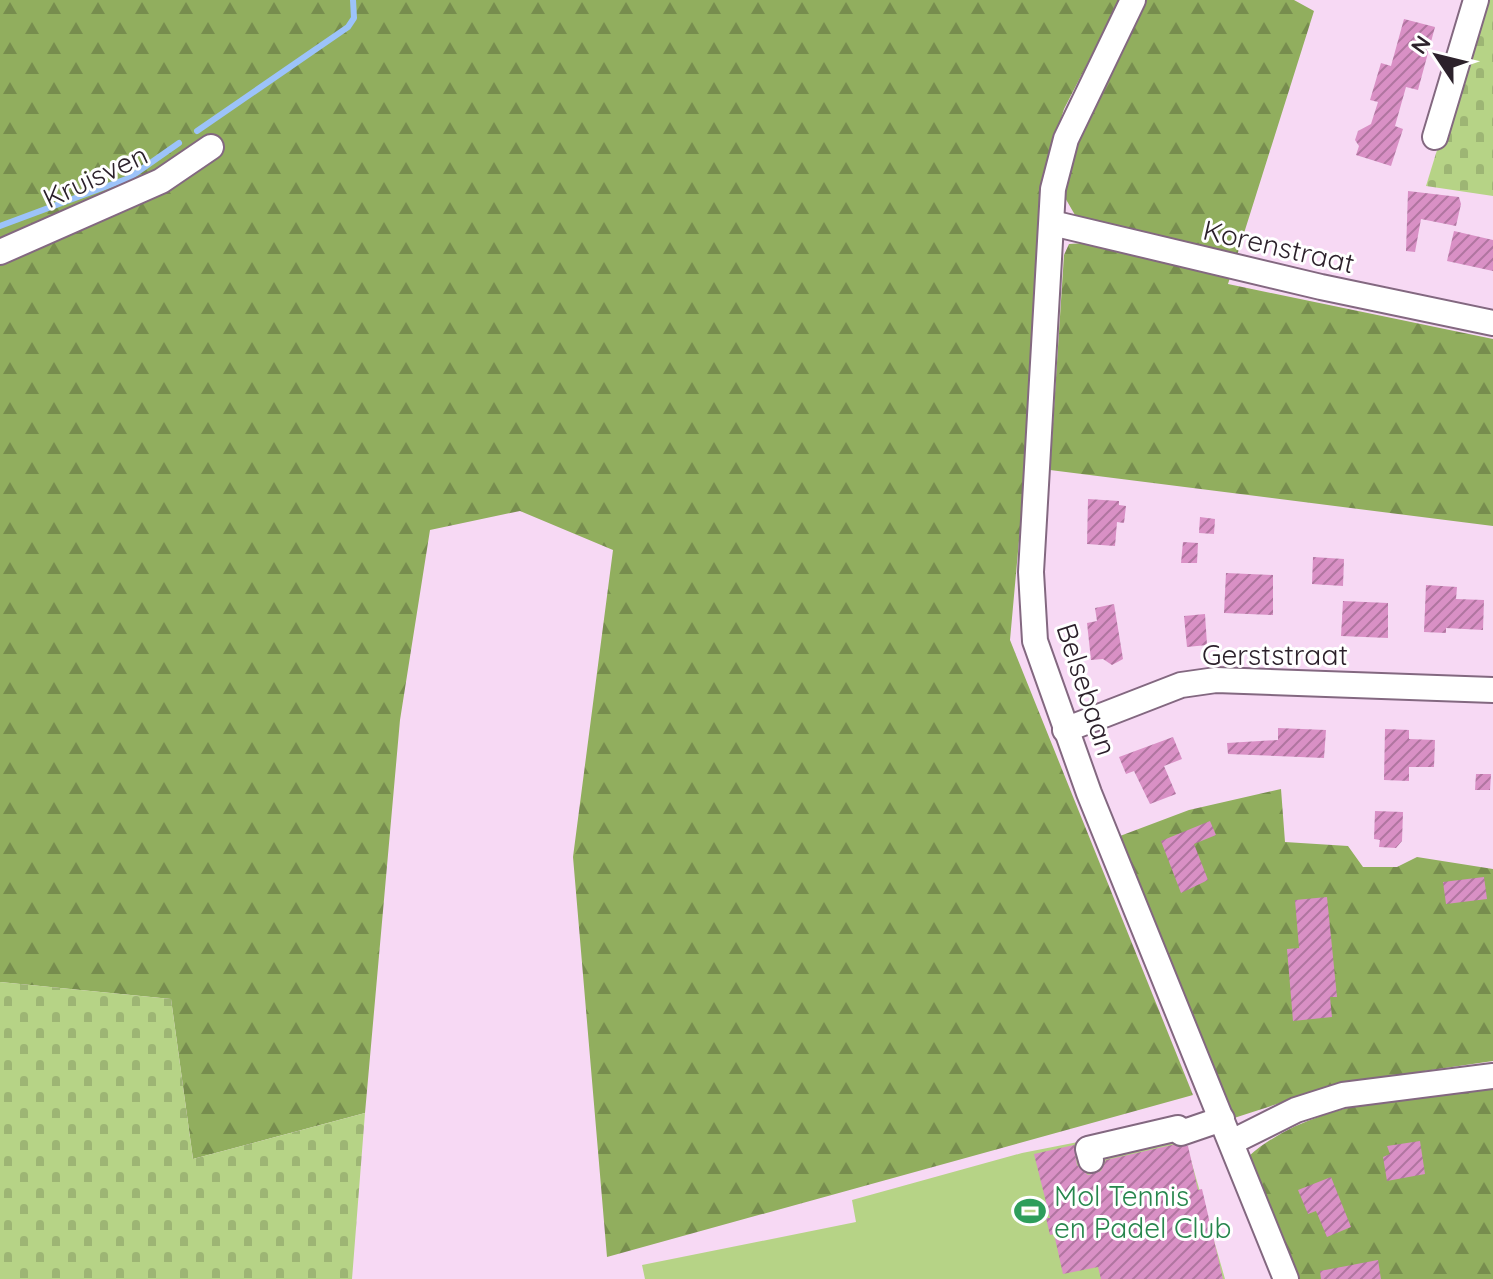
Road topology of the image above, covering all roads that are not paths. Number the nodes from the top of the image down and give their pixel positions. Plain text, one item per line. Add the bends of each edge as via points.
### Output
1 (1133, 0) edge
2 (1476, 0) edge
3 (1435, 137) dead end
4 (211, 147) dead end
5 (1052, 223) junction
6 (0, 252) edge
7 (1493, 323) edge
8 (1493, 690) edge
9 (1065, 730) junction
10 (1493, 1076) edge
11 (1222, 1119) junction
12 (1232, 1142) junction
13 (1091, 1160) dead end
14 (1286, 1279) edge

1 - 5 street, Belsebaan via 1066,139 1053,189
2 - 3 street
4 - 6 street, Kruisven via 161,181
5 - 7 street, Korenstraat
5 - 9 street, Belsebaan via 1031,572 1035,641
8 - 9 street, Gerststraat via 1216,680 1181,685
9 - 11 street, Belsebaan
10 - 12 street via 1343,1095 1296,1110
11 - 12 street, Belsebaan
11 - 13 street via 1181,1133 1178,1128 1088,1149
12 - 14 street, Belsebaan

